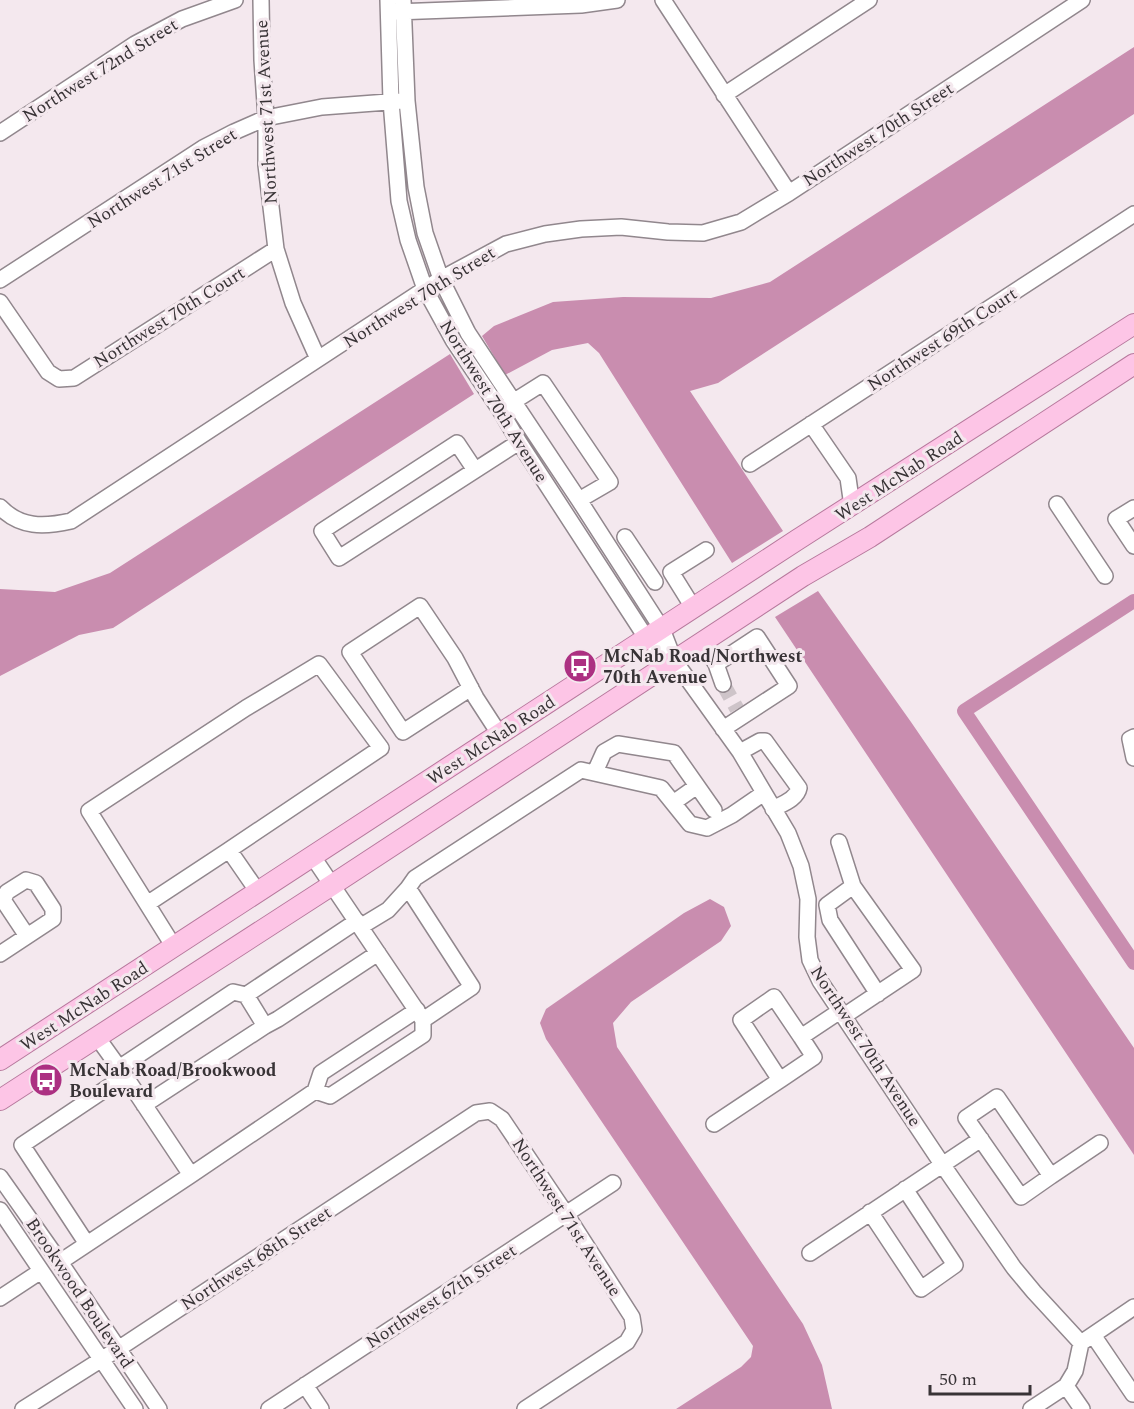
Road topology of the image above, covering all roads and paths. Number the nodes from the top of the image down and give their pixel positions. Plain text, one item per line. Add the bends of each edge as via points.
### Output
1 (235, 0) edge
2 (261, 0) edge
3 (616, 0) edge
4 (663, 0) edge
5 (869, 0) edge
6 (1082, 0) edge
7 (537, 3) edge
8 (396, 6) edge
9 (724, 95) junction
10 (407, 100) junction
11 (391, 101) junction
12 (266, 118) junction
13 (0, 133) edge
14 (789, 193) junction
15 (1134, 213) edge
16 (276, 249) junction
17 (441, 279) junction
18 (0, 280) edge
19 (425, 289) junction
20 (0, 302) edge
21 (1134, 324) edge
22 (318, 359) junction
23 (1134, 364) edge
24 (506, 406) junction
25 (811, 424) junction
26 (519, 442) junction
27 (750, 464) dead end
28 (476, 470) junction
29 (579, 500) junction
30 (1057, 504) dead end
31 (852, 506) junction
32 (0, 507) edge
33 (1134, 508) edge
34 (625, 537) dead end
35 (1134, 546) edge
36 (706, 550) dead end
37 (671, 573) junction
38 (1105, 576) dead end
39 (655, 582) junction
40 (637, 593) junction
41 (694, 609) junction
42 (750, 611) junction
43 (655, 634) junction
44 (757, 637) junction
45 (702, 642) junction
46 (674, 660) junction
47 (716, 664) junction
48 (723, 684) tunnel mouth
49 (471, 688) junction
50 (723, 729) junction
51 (500, 735) junction
52 (1132, 738) edge
53 (740, 752) junction
54 (1134, 758) edge
55 (595, 772) junction
56 (697, 786) junction
57 (764, 793) junction
58 (673, 803) junction
59 (773, 809) junction
60 (714, 810) dead end
61 (839, 842) dead end
62 (229, 850) junction
63 (313, 857) junction
64 (332, 885) junction
65 (854, 886) junction
66 (408, 888) junction
67 (258, 892) junction
68 (147, 904) junction
69 (359, 924) junction
70 (27, 936) dead end
71 (174, 947) junction
72 (378, 953) junction
73 (0, 954) edge
74 (878, 994) junction
75 (246, 995) junction
76 (842, 1014) junction
77 (420, 1015) junction
78 (266, 1026) junction
79 (97, 1037) junction
80 (801, 1038) junction
81 (0, 1060) edge
82 (122, 1072) junction
83 (780, 1080) junction
84 (315, 1091) junction
85 (0, 1100) edge
86 (144, 1105) junction
87 (490, 1111) joint
88 (714, 1124) dead end
89 (981, 1139) junction
90 (1100, 1143) dead end
91 (942, 1164) junction
92 (191, 1175) junction
93 (1051, 1176) junction
94 (0, 1177) edge
95 (613, 1183) dead end
96 (904, 1189) junction
97 (0, 1210) edge
98 (870, 1212) junction
99 (566, 1215) junction
100 (87, 1244) junction
101 (810, 1253) dead end
102 (60, 1262) junction
103 (41, 1271) junction
104 (0, 1298) edge
105 (1134, 1307) edge
106 (1087, 1339) junction
107 (118, 1349) junction
108 (102, 1360) junction
109 (305, 1385) junction
110 (1066, 1386) junction
111 (1134, 1394) edge
112 (23, 1409) edge
113 (135, 1409) edge
114 (159, 1409) edge
115 (269, 1409) edge
116 (321, 1409) edge
117 (525, 1409) edge
118 (1031, 1409) edge
119 (1082, 1409) edge

1 - 13 street, Northwest 72nd Street via 182,19 135,44
2 - 12 street, Northwest 71st Avenue
3 - 7 street via 580,5
4 - 9 street
5 - 9 street
6 - 14 street, Northwest 70th Street
7 - 8 street
8 - 10 street, Northwest 70th Avenue
8 - 11 street, Northwest 70th Avenue
9 - 14 street
10 - 11 street, Northwest 71st Street
10 - 17 street, Northwest 70th Avenue via 416,187 425,233
11 - 12 street, Northwest 71st Street via 322,107
11 - 19 street, Northwest 70th Avenue via 399,201
12 - 16 street, Northwest 71st Avenue via 266,165
12 - 18 street, Northwest 71st Street via 203,148
14 - 17 street, Northwest 70th Street via 741,222 703,233 621,227 544,234 507,244
15 - 25 street, Northwest 69th Court
16 - 20 street, Northwest 70th Court via 74,378 59,379 48,372
16 - 22 street, Northwest 71st Avenue via 293,303
17 - 19 street, Northwest 70th Street
17 - 24 street, Northwest 70th Avenue
19 - 22 street, Northwest 70th Street
19 - 24 street, Northwest 70th Avenue via 453,340
21 - 31 main road, West McNab Road
22 - 32 street, Northwest 70th Street via 71,521 48,526 27,523
23 - 42 main road, West McNab Road
24 - 26 street, Northwest 70th Avenue
24 - 29 street, Northwest 70th Avenue
24 - 29 street via 543,383 610,482
25 - 27 street, Northwest 69th Court
25 - 31 street via 848,478
26 - 28 street
26 - 43 street, Northwest 70th Avenue
28 - 28 street via 339,558 322,531 457,443
29 - 40 street, Northwest 70th Avenue
30 - 38 street
31 - 41 main road, West McNab Road
33 - 35 street via 1116,519
34 - 39 street
36 - 37 street
37 - 39 street
37 - 41 street
39 - 40 street
40 - 43 street, Northwest 70th Avenue
41 - 43 main road, West McNab Road
42 - 44 street
42 - 45 main road, West McNab Road
43 - 46 street, Northwest 70th Avenue
43 - 51 main road, West McNab Road
44 - 47 street
44 - 50 street via 789,686 739,713
45 - 46 main road, West McNab Road
45 - 47 street
46 - 50 street, Northwest 70th Avenue
46 - 64 main road, West McNab Road
47 - 48 street
49 - 49 street via 420,606 350,652 403,732
49 - 51 street
50 - 53 street, Northwest 70th Avenue
51 - 63 main road, West McNab Road
52 - 54 street
53 - 57 street, Northwest 70th Avenue
53 - 59 street via 765,741 799,788 790,800
55 - 56 street via 604,752 618,744 674,753
55 - 58 street via 661,788
55 - 66 street via 581,770 415,878
56 - 58 street
56 - 60 street
57 - 58 street via 707,828 690,824
57 - 59 street, Northwest 70th Avenue
59 - 76 street, Northwest 70th Avenue via 801,866 808,899 810,960
61 - 65 street
62 - 67 street
62 - 68 street
62 - 68 street via 381,748 319,664 90,811
63 - 64 street
63 - 67 main road, West McNab Road
64 - 69 street
64 - 79 main road, West McNab Road
65 - 74 street via 827,905 830,920
65 - 74 street via 914,970
66 - 69 street via 388,910
66 - 77 street via 472,987
67 - 71 main road, West McNab Road
68 - 71 street
69 - 72 street
69 - 75 street
70 - 73 street
71 - 81 main road, West McNab Road
72 - 77 street
72 - 78 street
74 - 76 street
75 - 78 street
75 - 82 street via 233,992
76 - 80 street
76 - 91 street, Northwest 70th Avenue
77 - 84 street via 321,1073
77 - 84 street via 423,1035 330,1096
78 - 86 street
79 - 82 street
79 - 85 main road, West McNab Road
80 - 83 street via 814,1057
80 - 83 street via 774,997 741,1020
82 - 86 street
82 - 100 street via 22,1145
83 - 88 street
84 - 92 street
86 - 92 street
87 - 99 street, Northwest 71st Avenue via 502,1119
87 - 107 street, Northwest 68th Street via 476,1113
89 - 91 street
89 - 93 street via 1021,1197
89 - 93 street via 966,1118 997,1096
90 - 93 street
91 - 96 street
91 - 106 street, Northwest 70th Avenue via 1014,1268 1034,1292
92 - 100 street
94 - 102 street, Brookwood Boulevard
95 - 99 street, Northwest 67th Street
96 - 98 street
96 - 98 street via 955,1265 921,1289
97 - 103 street, Brookwood Boulevard
98 - 101 street
99 - 109 street, Northwest 67th Street
99 - 117 street, Northwest 71st Avenue via 632,1317 634,1330 627,1342
100 - 102 street
102 - 107 street, Brookwood Boulevard
103 - 104 street
103 - 108 street, Brookwood Boulevard
105 - 106 street
106 - 110 street
106 - 111 street, Northwest 70th Avenue
107 - 108 street, Northwest 68th Street
107 - 114 street, Brookwood Boulevard
108 - 112 street, Northwest 68th Street
108 - 113 street, Brookwood Boulevard
109 - 115 street, Northwest 67th Street
109 - 116 street
110 - 118 street
110 - 119 street

